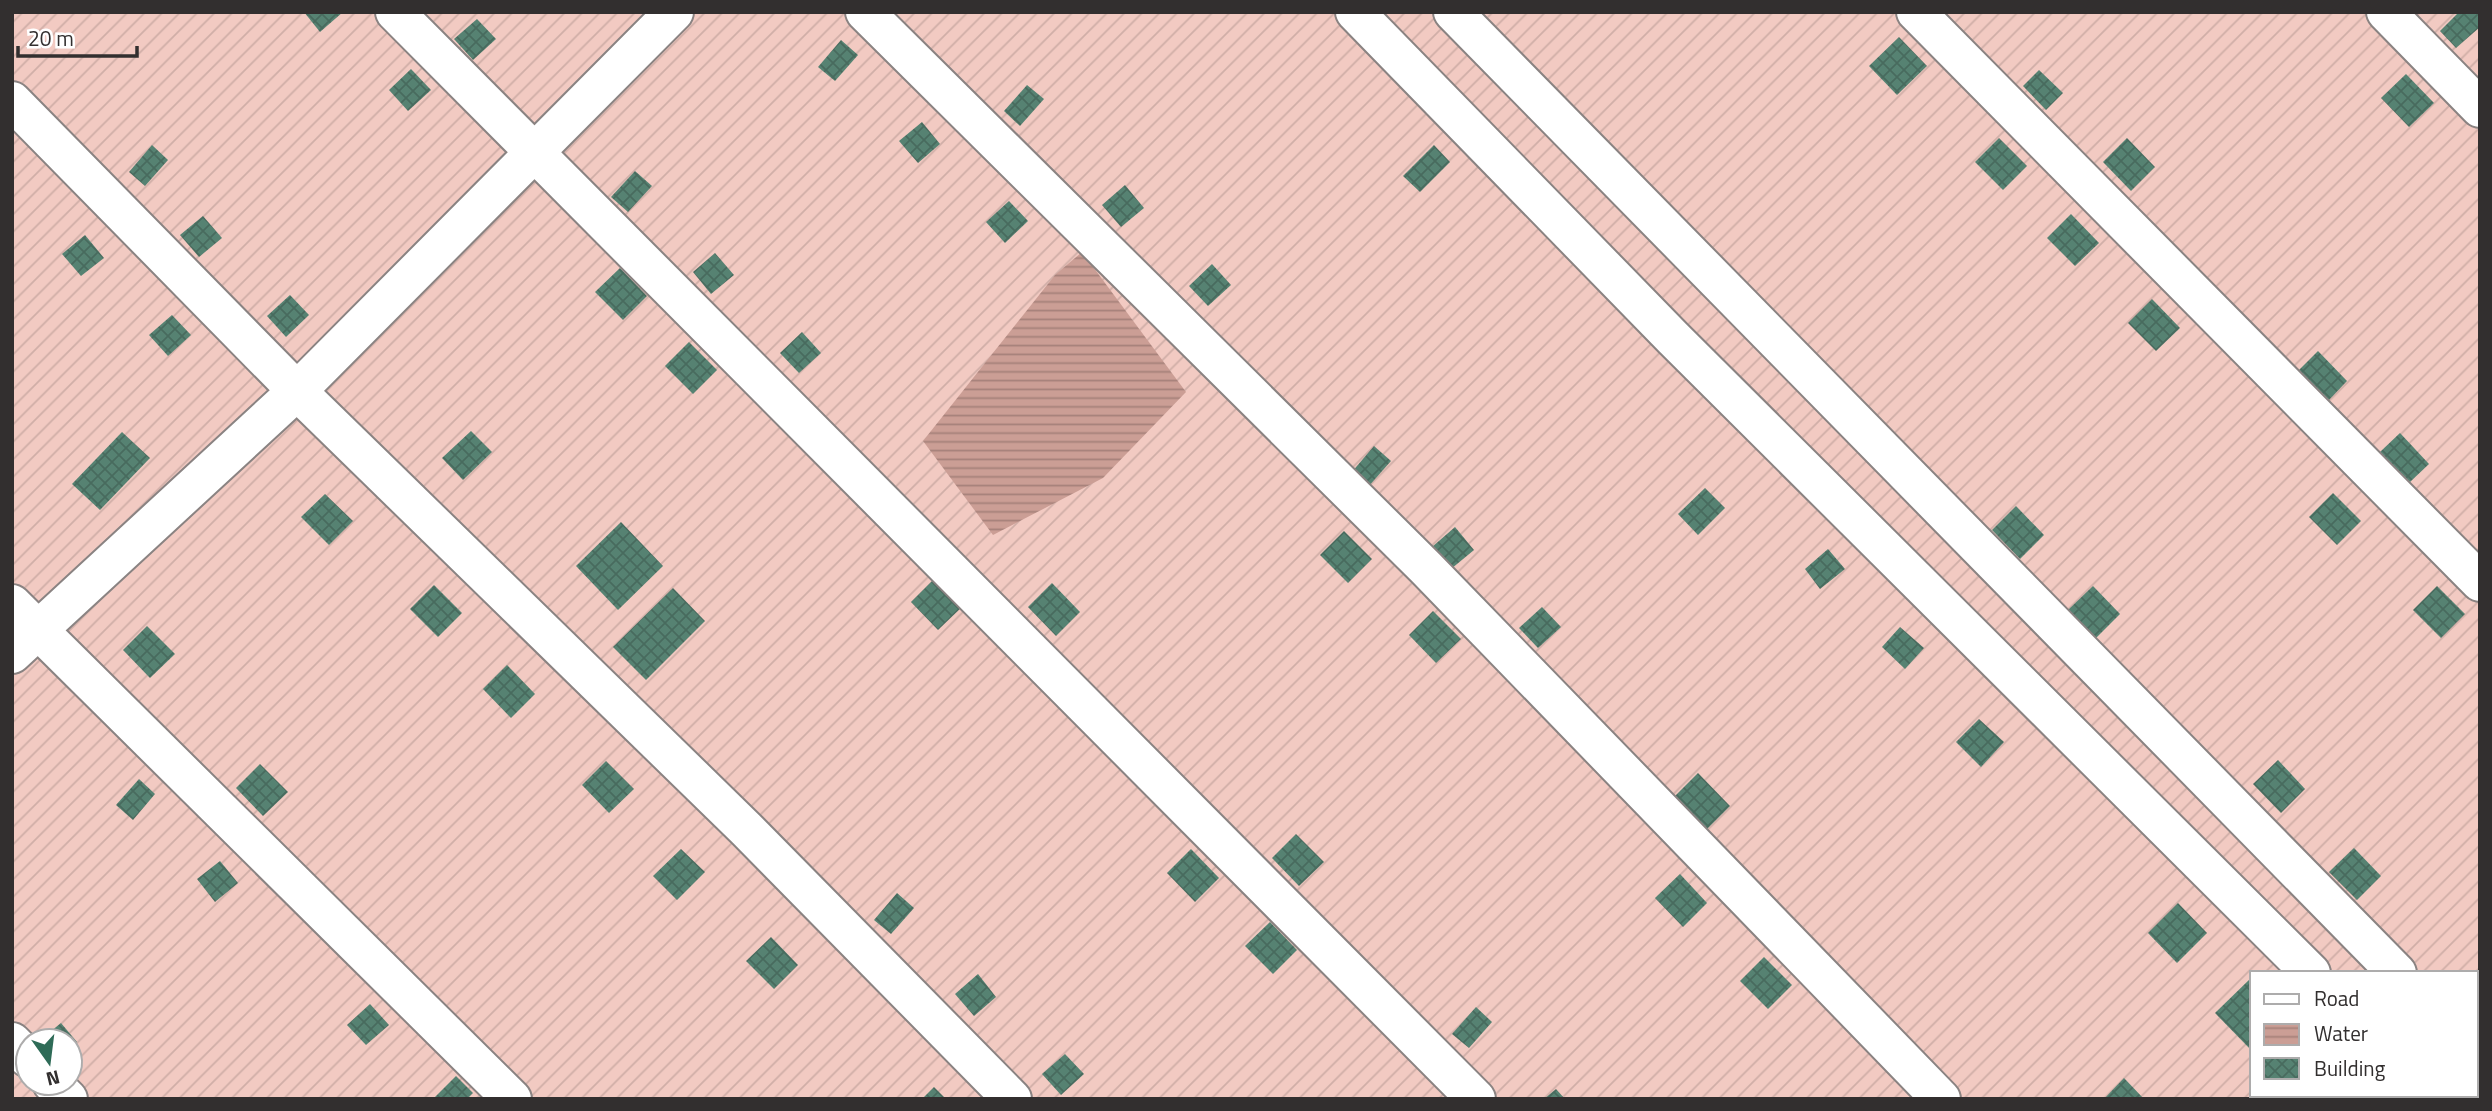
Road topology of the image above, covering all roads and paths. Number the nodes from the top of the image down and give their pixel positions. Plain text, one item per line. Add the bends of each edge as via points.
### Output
1 (395, 12) edge
2 (674, 12) edge
3 (865, 12) edge
4 (1355, 12) edge
5 (1916, 12) edge
6 (2386, 12) edge
7 (1471, 18) edge
8 (12, 101) edge
9 (2480, 108) edge
10 (534, 153) junction
11 (297, 391) junction
12 (2480, 582) edge
13 (21, 629) edge
14 (2309, 971) edge
15 (2394, 971) edge
16 (512, 1099) edge
17 (1012, 1099) edge
18 (1476, 1099) edge
19 (1941, 1099) edge

1 - 10 lane
2 - 10 lane
3 - 19 lane via 1426,568
4 - 14 lane via 1672,338
5 - 12 lane
6 - 9 lane
7 - 15 lane
8 - 11 lane
10 - 11 lane
10 - 18 lane
11 - 13 lane
11 - 17 lane via 746,829
13 - 16 lane

